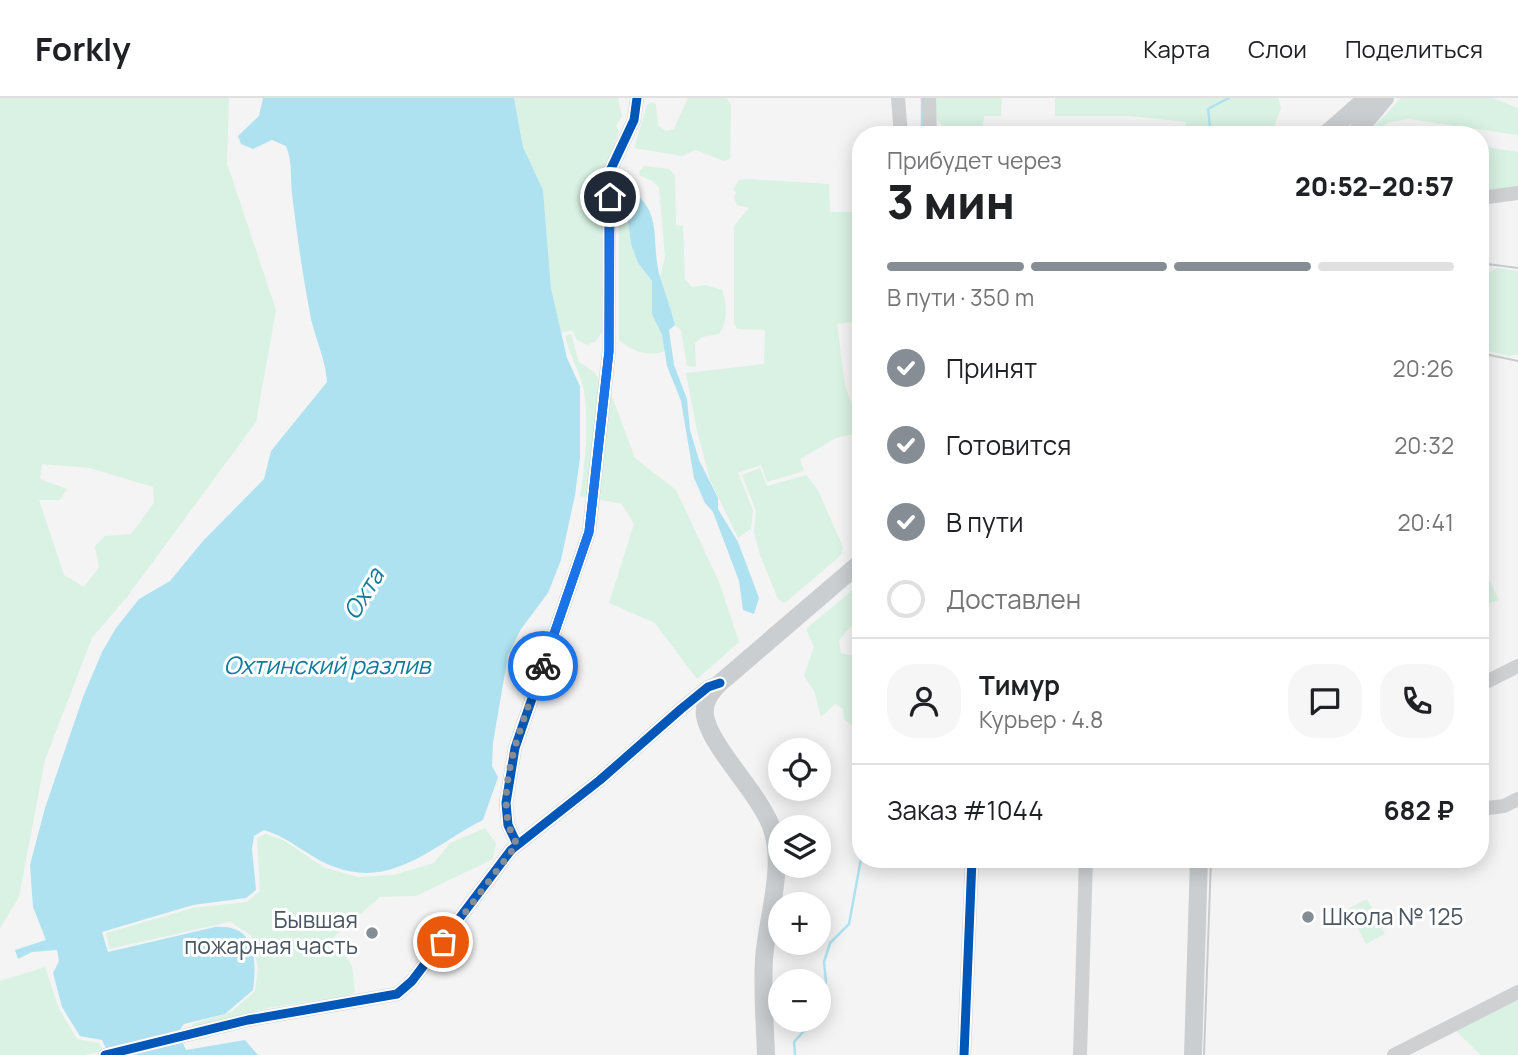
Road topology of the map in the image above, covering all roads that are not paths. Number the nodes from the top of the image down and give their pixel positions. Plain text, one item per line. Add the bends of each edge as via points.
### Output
1 (637, 98) edge
2 (898, 98) edge
3 (929, 98) edge
4 (1367, 98) edge
5 (1385, 98) edge
6 (900, 126) edge
7 (930, 126) edge
8 (1335, 126) edge
9 (1362, 126) edge
10 (1518, 193) edge
11 (1489, 197) edge
12 (852, 570) edge
13 (1518, 666) edge
14 (1489, 680) edge
15 (720, 683) junction
16 (677, 716) junction
17 (705, 717) junction
18 (1518, 799) edge
19 (1489, 808) edge
20 (517, 844) junction
21 (972, 868) edge
22 (1086, 868) edge
23 (1199, 868) edge
24 (1518, 992) edge
25 (106, 1055) edge
26 (766, 1055) edge
27 (964, 1055) edge
28 (1080, 1055) edge
29 (1193, 1055) edge
30 (1394, 1055) edge

1 - 20 street via 634,120 609,173 609,351 589,532 514,748 506,803 508,824
2 - 6 street
3 - 7 street
4 - 8 main road
5 - 9 main road
10 - 11 street
12 - 15 main road
13 - 14 street
15 - 16 street via 708,687
15 - 17 main road via 706,699
16 - 17 street
16 - 20 street
17 - 26 main road via 763,810 774,840 764,957
18 - 19 street
20 - 25 street via 412,981 397,993 270,1015
21 - 27 street
22 - 28 street
23 - 29 main road
24 - 30 street

